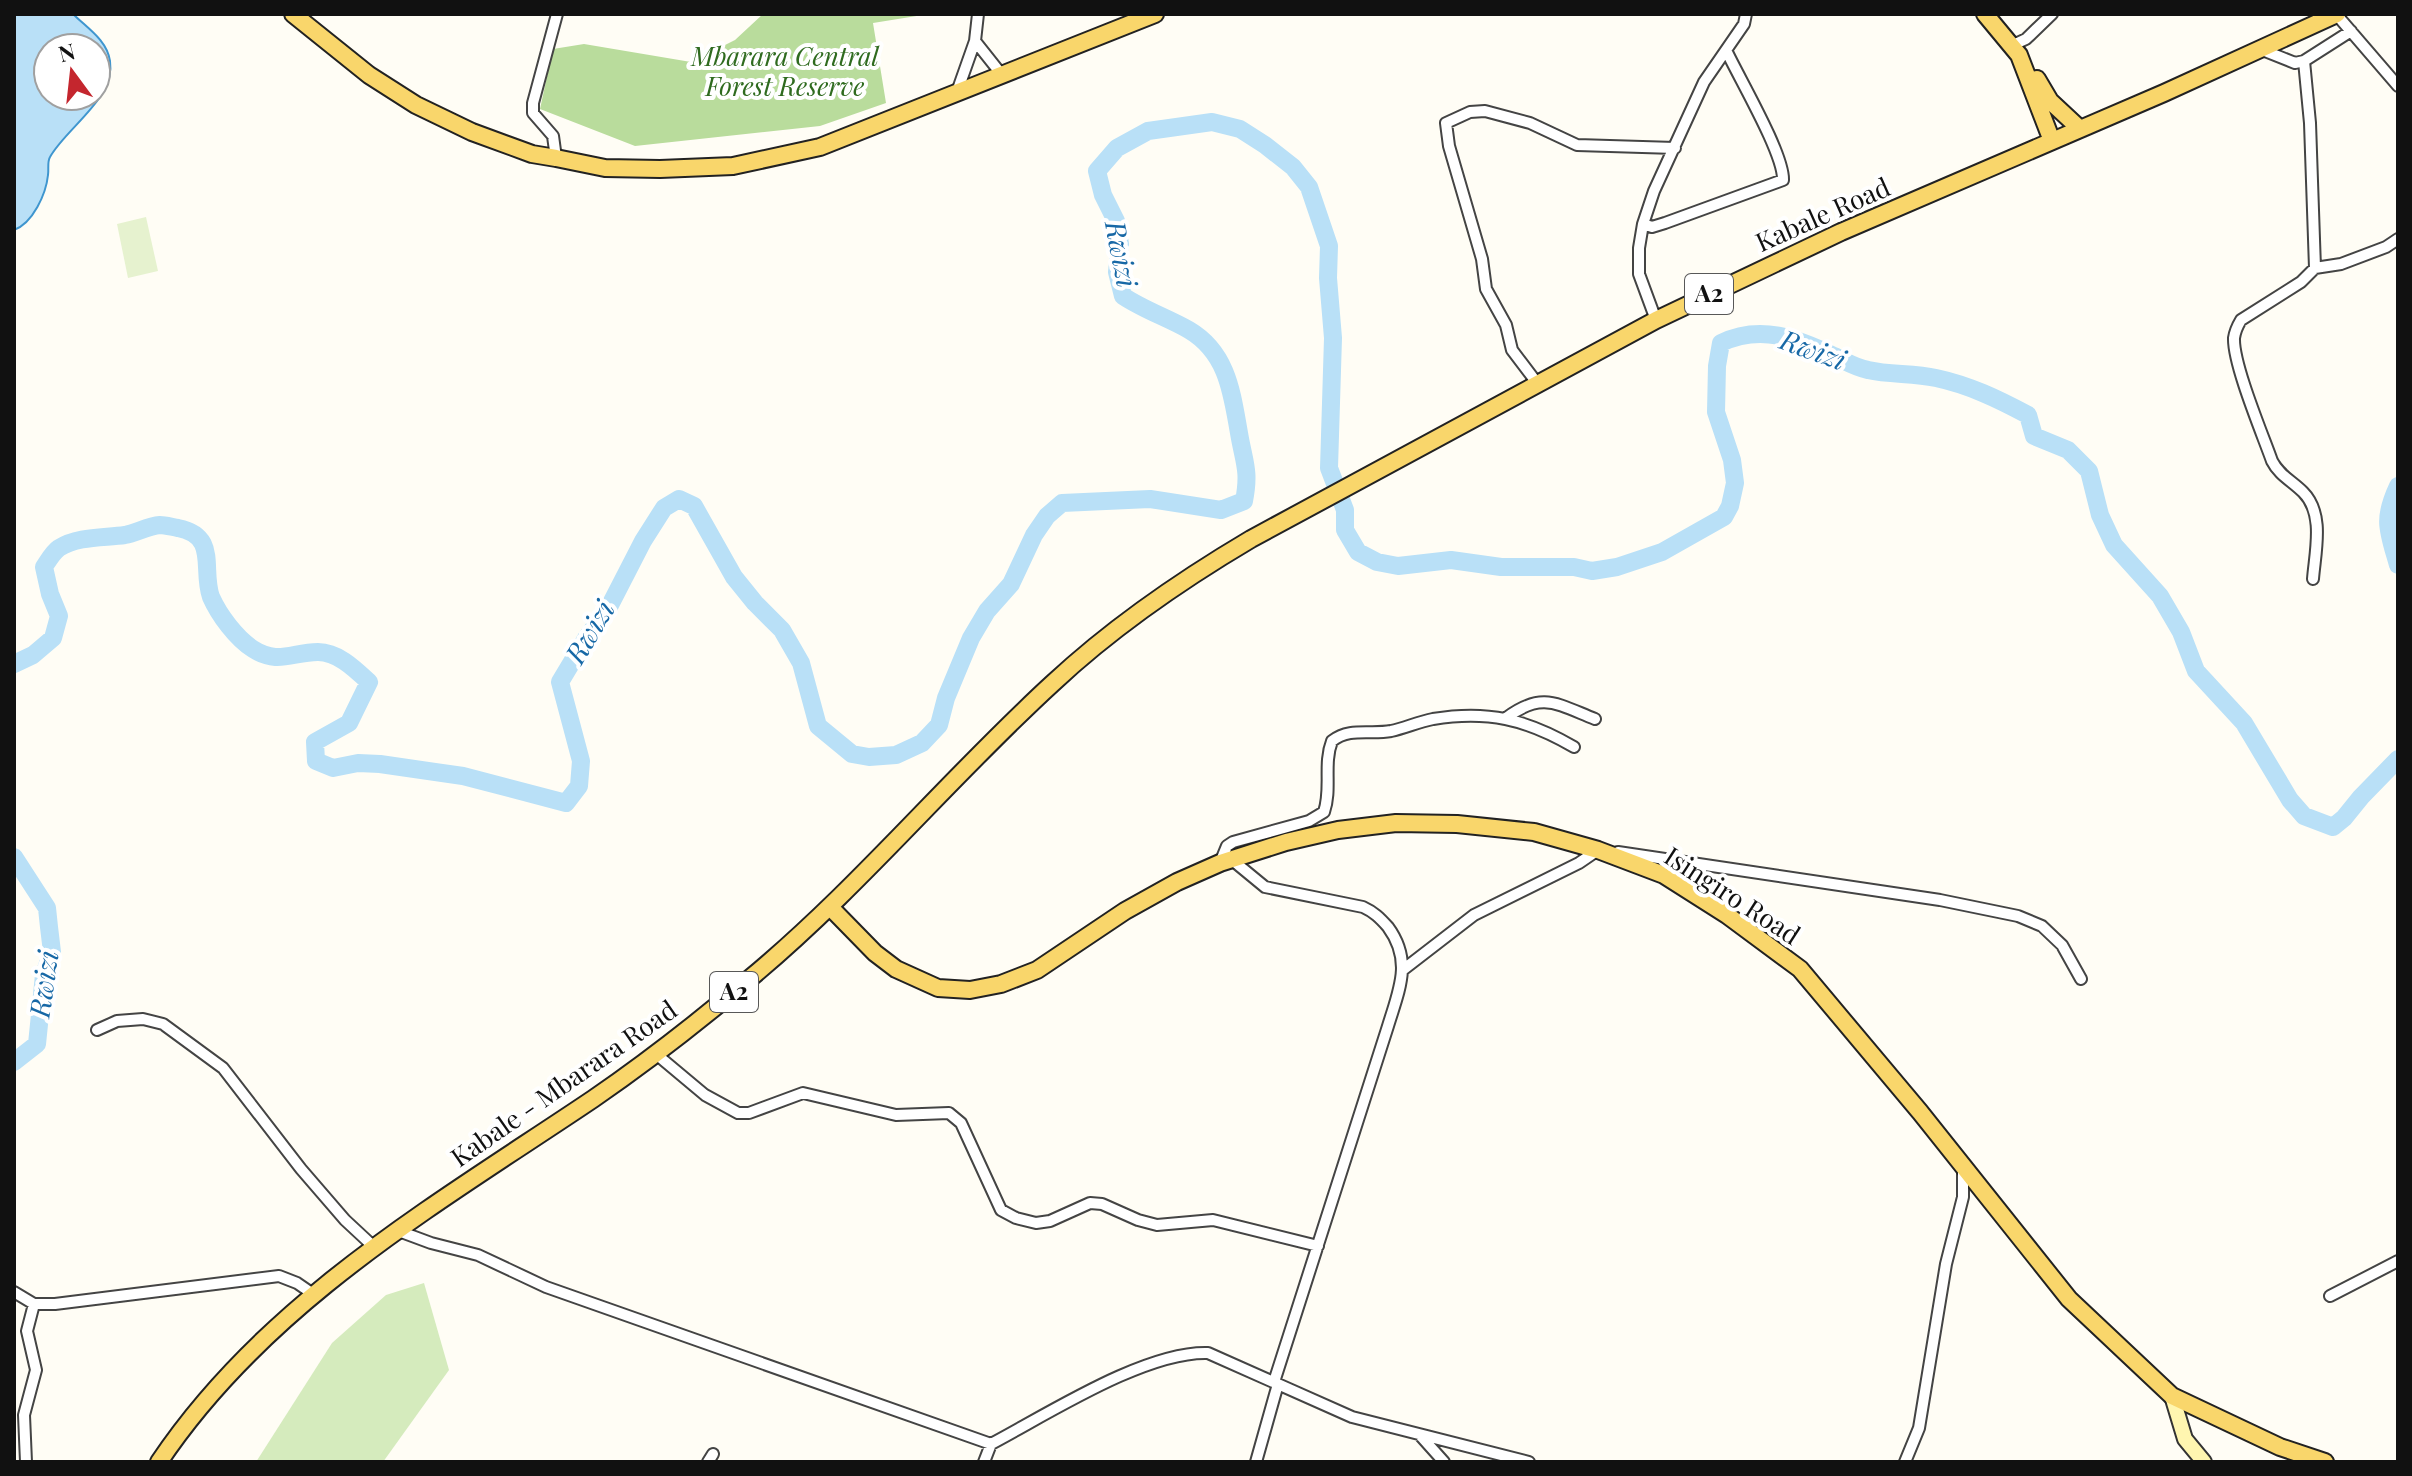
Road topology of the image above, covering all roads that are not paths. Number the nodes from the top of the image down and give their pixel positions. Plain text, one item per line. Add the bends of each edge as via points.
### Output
1 (557, 14) edge
2 (978, 14) edge
3 (1155, 14) edge
4 (1746, 14) edge
5 (1985, 14) edge
6 (1995, 14) edge
7 (2052, 14) edge
8 (2337, 14) edge
9 (301, 17) edge
10 (2351, 31) junction
11 (975, 41) junction
12 (2016, 44) junction
13 (2260, 49) junction
14 (1726, 50) junction
15 (2304, 61) junction
16 (1002, 75) junction
17 (2398, 86) edge
18 (957, 92) junction
19 (2037, 103) junction
20 (2079, 128) junction
21 (2052, 141) junction
22 (1675, 148) junction
23 (2022, 153) junction
24 (556, 158) junction
25 (1643, 224) junction
26 (2398, 239) edge
27 (2315, 268) junction
28 (1656, 320) junction
29 (1537, 383) junction
30 (1300, 511) joint
31 (2313, 579) dead end
32 (1506, 718) junction
33 (1595, 719) dead end
34 (1574, 747) dead end
35 (1598, 850) junction
36 (1226, 861) junction
37 (831, 908) junction
38 (1404, 969) junction
39 (2081, 979) dead end
40 (97, 1030) dead end
41 (656, 1054) junction
42 (1963, 1167) junction
43 (396, 1230) junction
44 (1318, 1246) junction
45 (374, 1247) junction
46 (2398, 1261) edge
47 (14, 1292) edge
48 (313, 1294) junction
49 (2330, 1296) dead end
50 (34, 1304) junction
51 (1276, 1383) junction
52 (2172, 1396) junction
53 (1419, 1434) junction
54 (991, 1444) junction
55 (26, 1462) edge
56 (159, 1462) edge
57 (984, 1462) edge
58 (1256, 1462) edge
59 (1444, 1462) edge
60 (1529, 1462) edge
61 (1905, 1462) edge
62 (2204, 1462) edge
63 (2325, 1462) edge

1 - 24 street via 533,103 533,113 553,136
2 - 11 street
3 - 16 main road
4 - 14 street
5 - 12 main road
6 - 12 main road
7 - 12 street
8 - 10 street
8 - 13 main road, Kabale Road / A2
9 - 24 main road via 369,75 416,105 472,132
10 - 15 street
10 - 17 street
11 - 16 street
11 - 18 street
12 - 19 main road
12 - 20 main road via 2043,92
13 - 15 street via 2295,63
13 - 20 main road, Kabale Road / A2
14 - 22 street via 1704,82
14 - 25 street via 1772,144 1783,180 1665,223
15 - 27 street
16 - 18 main road
18 - 24 main road via 820,147 733,166 605,168
19 - 21 main road
19 - 23 main road via 2036,132
20 - 21 main road, Kabale Road / A2
21 - 23 main road, Kabale Road / A2
22 - 25 street
22 - 29 street via 1577,145 1530,123 1485,111 1446,123 1486,289 1506,325 1512,350
23 - 28 main road, Kabale Road / A2
25 - 28 street via 1639,274
26 - 27 street via 2341,264
27 - 31 street via 2241,320 2234,339 2272,461 2306,495 2314,511
28 - 29 main road, Kabale Road / A2
29 - 30 main road, Kabale Road / A2
30 - 37 main road, Kabale - Mbarara Road / A2 via 1194,573 1112,631 1052,683
32 - 33 street via 1533,702 1548,701
32 - 34 street
32 - 36 street via 1475,714 1338,736 1329,749 1324,812 1233,842 1227,846
35 - 36 main road, Isingiro Road via 1534,832 1396,823 1325,833
35 - 38 street via 1474,915
35 - 39 street via 1899,893 2018,916 2042,926 2062,945
35 - 42 main road, Isingiro Road via 1664,875 1800,969
36 - 37 main road, Isingiro Road via 1125,911 1037,970 970,990 938,988 896,969
36 - 38 street via 1265,887 1373,911 1398,941
37 - 41 main road, Kabale - Mbarara Road / A2
38 - 44 street
40 - 45 street via 117,1021 163,1024 223,1068 301,1169
41 - 43 main road, Kabale - Mbarara Road / A2
41 - 44 street via 705,1095 738,1113 803,1093 896,1115 949,1113 961,1123 1001,1210 1016,1218 1050,1221 1090,1203 1102,1204 1157,1225 1213,1220
42 - 52 main road, Isingiro Road via 2069,1299
42 - 61 street via 1963,1197 1946,1264 1919,1428
43 - 45 main road, Kabale - Mbarara Road / A2
43 - 54 street via 478,1255 546,1287
44 - 51 street
45 - 48 main road, Kabale - Mbarara Road / A2
46 - 49 street
47 - 50 street
48 - 50 street via 279,1276
48 - 56 main road, Kabale - Mbarara Road / A2 via 209,1398
50 - 55 street via 27,1331 36,1370 24,1415
51 - 53 street via 1352,1417
51 - 54 street via 1208,1353 1186,1352 1133,1370
51 - 58 street
52 - 62 main road via 2185,1439
52 - 63 main road, Isingiro Road via 2280,1447
53 - 59 street
53 - 60 street
54 - 57 street

